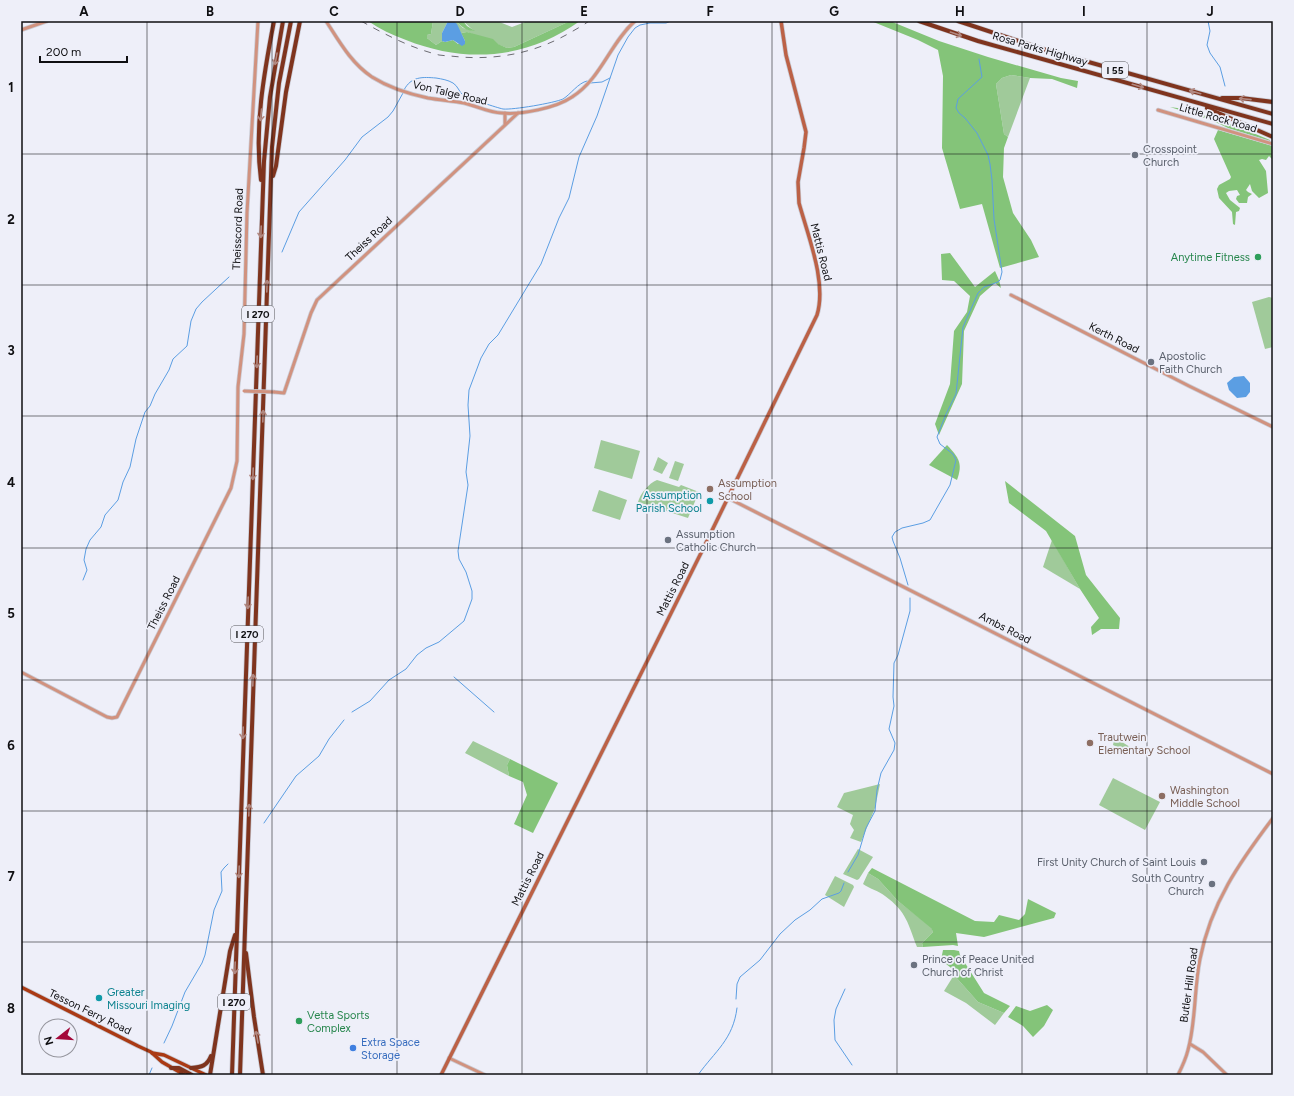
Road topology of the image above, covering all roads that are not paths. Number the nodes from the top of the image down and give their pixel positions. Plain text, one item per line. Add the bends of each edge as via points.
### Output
1 (47, 21) edge
2 (258, 21) edge
3 (274, 21) edge
4 (283, 21) edge
5 (291, 21) edge
6 (300, 21) edge
7 (326, 21) edge
8 (635, 21) edge
9 (782, 21) edge
10 (919, 21) edge
11 (958, 21) edge
12 (21, 30) edge
13 (1216, 98) junction
14 (1196, 102) junction
15 (1273, 102) edge
16 (1158, 110) dead end
17 (518, 113) junction
18 (505, 114) junction
19 (1273, 114) edge
20 (505, 124) junction
21 (1273, 124) edge
22 (1273, 137) edge
23 (1273, 144) edge
24 (271, 185) junction
25 (263, 193) junction
26 (1011, 295) dead end
27 (238, 391) junction
28 (1273, 427) edge
29 (728, 498) junction
30 (21, 672) edge
31 (1273, 774) edge
32 (1273, 818) edge
33 (237, 929) junction
34 (244, 942) junction
35 (21, 987) edge
36 (1190, 1044) junction
37 (214, 1046) junction
38 (151, 1052) junction
39 (449, 1058) junction
40 (171, 1068) junction
41 (191, 1068) junction
42 (183, 1074) edge
43 (192, 1075) edge
44 (206, 1075) edge
45 (210, 1075) edge
46 (232, 1075) edge
47 (240, 1075) edge
48 (263, 1075) edge
49 (441, 1075) edge
50 (485, 1075) edge
51 (1178, 1075) edge
52 (1227, 1075) edge

1 - 12 street
2 - 27 street, Theisscord Road via 244,327
3 -> 25 highway via 260,117 258,157
4 -> 25 highway, I 270 via 270,97
5 - 24 highway, I 270 via 276,104
6 - 24 highway
7 - 18 street, Von Talge Road via 345,50 376,80 427,98 463,103
8 - 17 street, Theiss Road via 623,32 600,69 578,93 563,102
9 - 29 main road, Mattis Road via 786,55 806,132 798,177 798,196 821,288 820,299 815,321
10 -> 14 highway, Rosa Parks Highway / I 55 via 978,41
13 -> 11 highway, Rosa Parks Highway / I 55 via 1046,50
15 -> 13 highway
13 - 19 highway, Rosa Parks Highway / I 55
14 - 21 highway, Rosa Parks Highway / I 55
14 - 22 highway
16 - 23 street, Little Rock Road
17 - 18 street, Theiss Road
17 - 20 street, Theiss Road
18 - 20 street
20 - 27 street, Theiss Road, bridge via 317,300 284,393
34 -> 24 highway, I 270
25 -> 33 highway, I 270
26 - 28 street, Kerth Road
27 - 30 street, Theiss Road via 237,461 231,488 117,716 107,717
29 - 31 street, Ambs Road
29 - 39 main road, Mattis Road
32 - 36 street, Butler Hill Road via 1232,875 1212,916 1200,960
33 - 37 highway via 230,951
33 -> 46 highway, I 270
34 - 47 highway, I 270
48 -> 34 highway
35 - 38 main road, Tesson Ferry Road
36 - 51 street, Butler Hill Road
36 - 52 street via 1203,1052
37 - 41 highway via 209,1062
37 - 45 highway
38 - 40 main road, Tesson Ferry Road
38 - 41 main road, Tesson Ferry Road via 164,1055
39 - 49 main road, Mattis Road
39 - 50 street
40 - 42 main road, Tesson Ferry Road
40 - 43 highway via 179,1068
41 - 44 main road, Tesson Ferry Road

